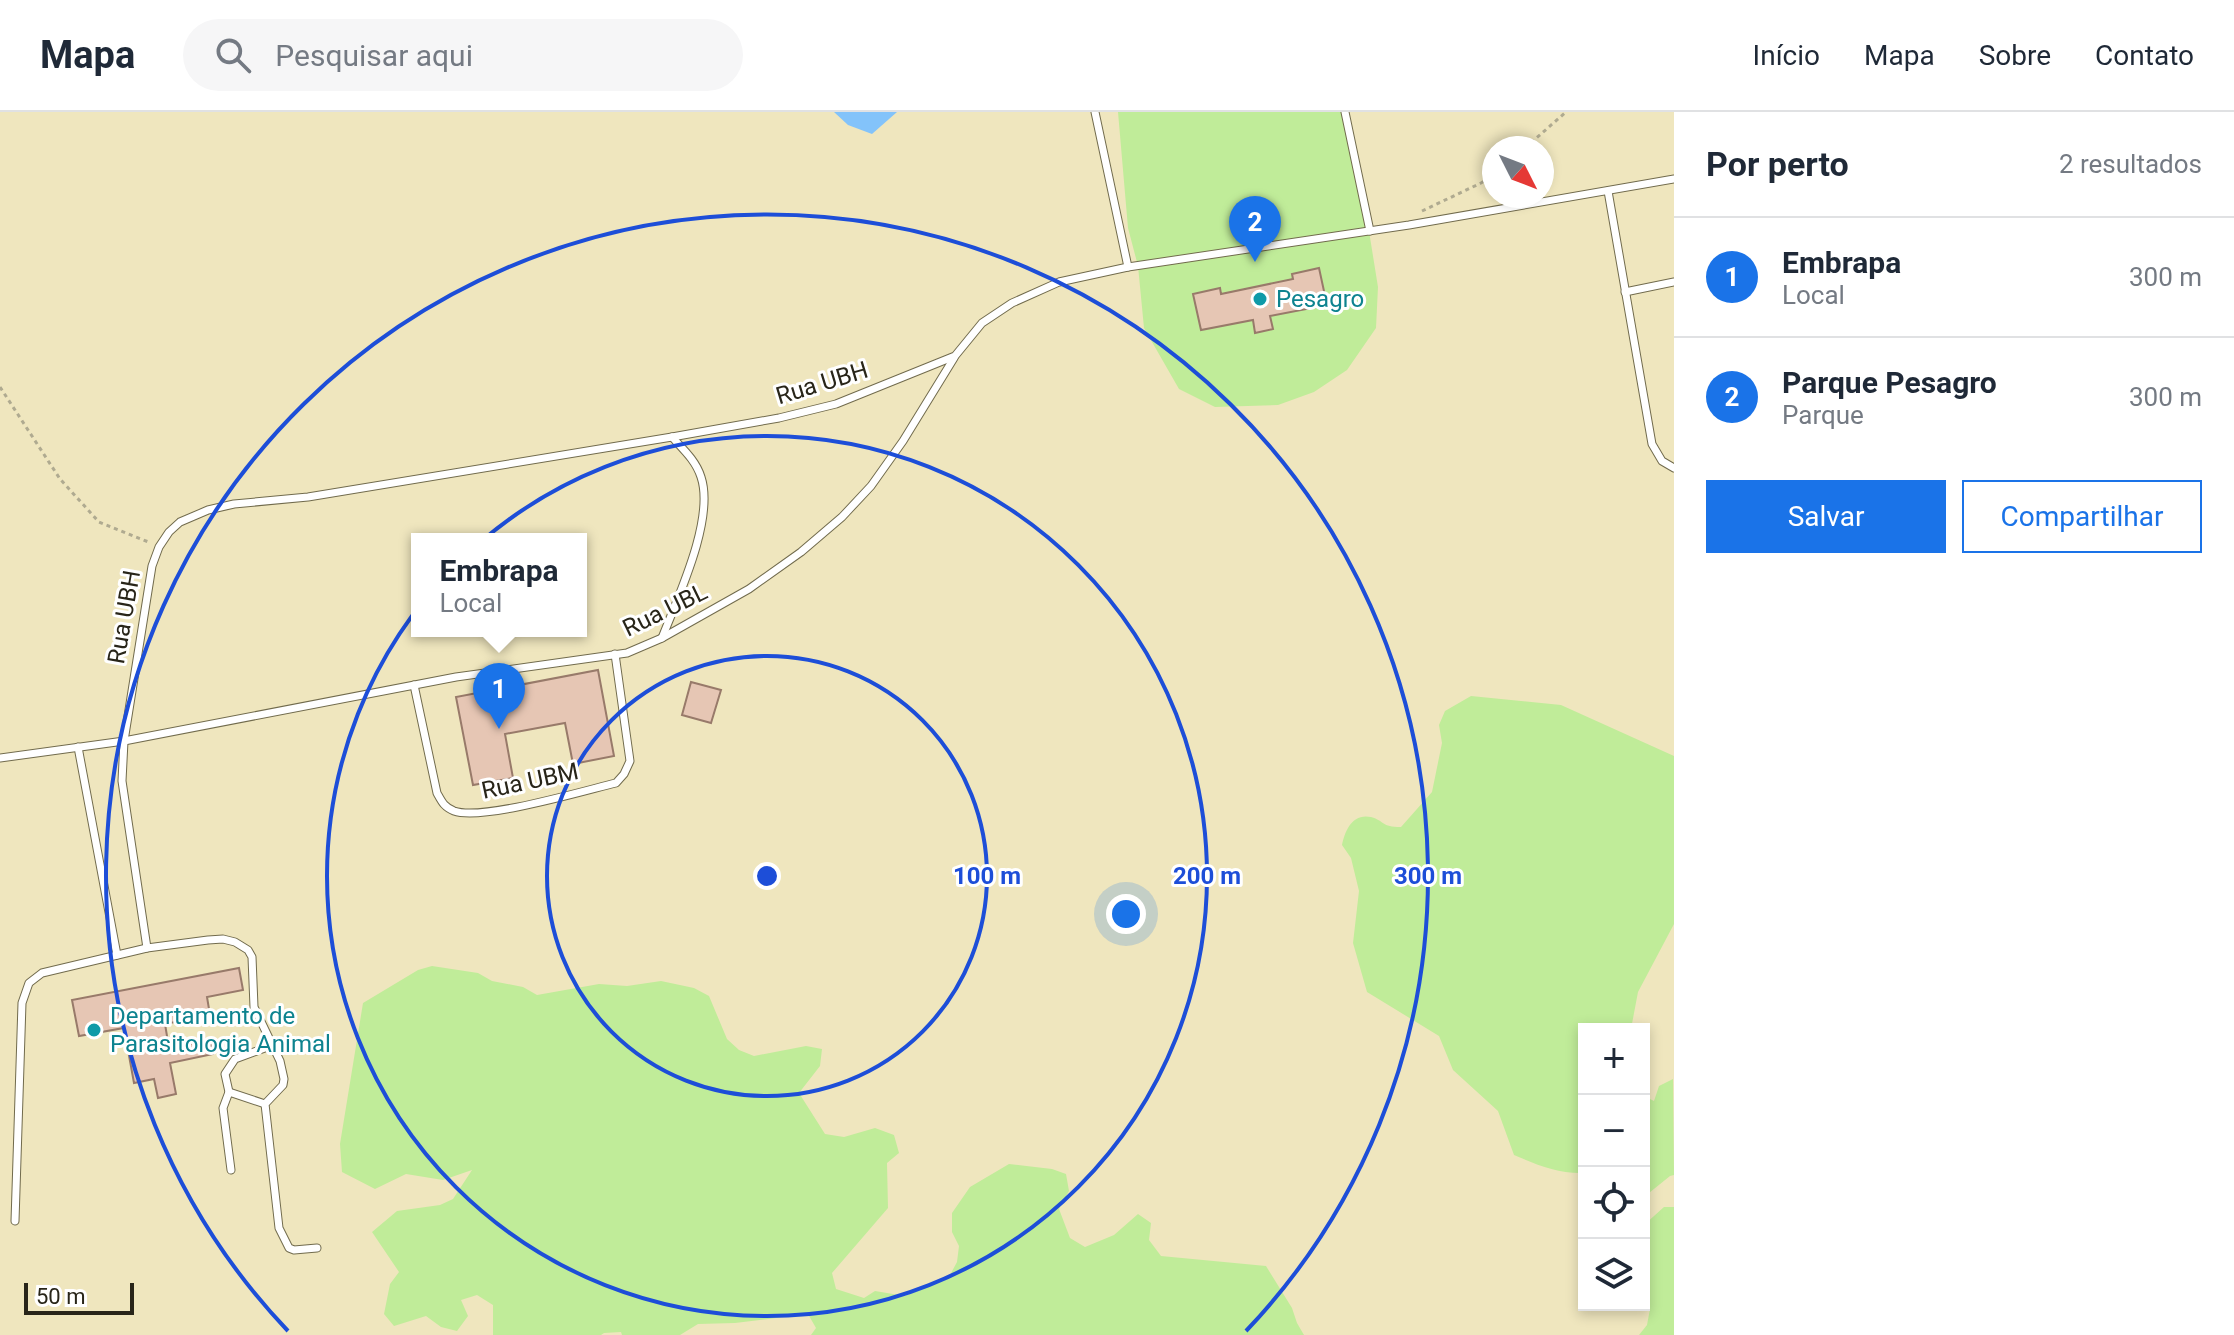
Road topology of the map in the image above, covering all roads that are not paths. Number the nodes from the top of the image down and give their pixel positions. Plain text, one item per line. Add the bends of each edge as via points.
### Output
1 (1095, 112) edge
2 (1345, 112) edge
3 (1674, 179) edge
4 (1608, 191) junction
5 (1370, 231) junction
6 (1128, 267) junction
7 (1674, 282) edge
8 (1625, 292) junction
9 (955, 356) junction
10 (672, 437) junction
11 (1674, 468) edge
12 (662, 638) junction
13 (615, 654) junction
14 (414, 685) junction
15 (124, 741) junction
16 (78, 747) junction
17 (0, 758) edge
18 (147, 948) junction
19 (117, 955) junction
20 (273, 1045) junction
21 (229, 1092) junction
22 (265, 1104) junction
23 (231, 1170) dead end
24 (15, 1221) dead end
25 (317, 1248) dead end

1 - 6 lane
2 - 5 lane
3 - 4 lane, Rua UBH
4 - 5 lane, Rua UBH
4 - 8 lane
5 - 6 lane, Rua UBH
6 - 9 lane, Rua UBH via 1059,282 1012,303 982,323
7 - 8 lane
8 - 11 lane via 1652,444 1662,461
9 - 10 lane, Rua UBH via 836,404
9 - 12 lane, Rua UBL via 903,441 842,517 749,589
10 - 12 lane via 698,468 705,510
10 - 15 lane, Rua UBH via 308,497 234,504 180,522 159,547 152,566
12 - 13 lane, Rua UBL
13 - 14 lane, Rua UBL
13 - 14 lane, Rua UBM via 630,761 624,774 616,783 490,812 468,814 444,806
14 - 15 lane, Rua UBL
15 - 16 lane, Rua UBL
15 - 18 lane, Rua UBH via 122,781
16 - 17 lane, Rua UBL
16 - 19 lane
18 - 19 lane
18 - 20 lane via 223,939 244,946 252,957 254,1007
19 - 24 lane via 42,973 29,983 22,1003
20 - 21 lane via 235,1059 225,1074
20 - 22 lane via 283,1085
21 - 22 lane
21 - 23 lane via 223,1108
22 - 25 lane via 279,1228 289,1248

